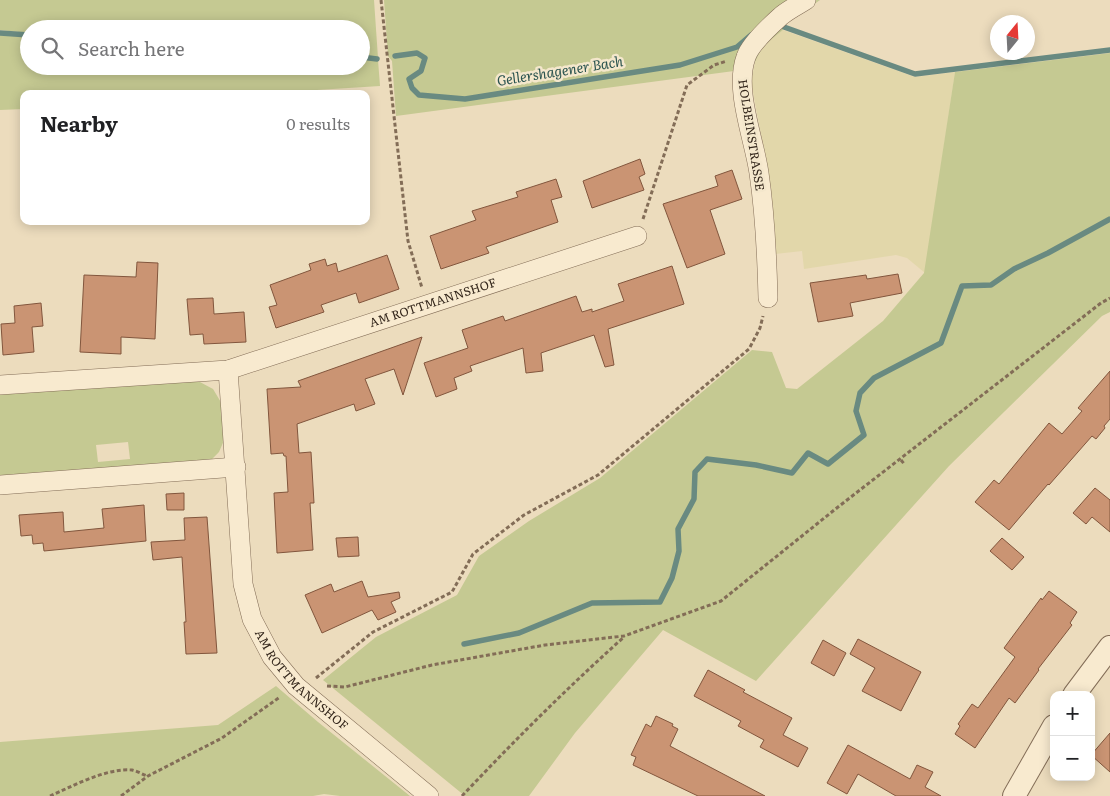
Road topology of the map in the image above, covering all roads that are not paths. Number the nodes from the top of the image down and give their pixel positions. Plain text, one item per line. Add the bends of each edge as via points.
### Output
1 (806, 0) edge
2 (637, 236) road end
3 (768, 298) road end
4 (228, 370) junction
5 (0, 385) edge
6 (236, 467) junction
7 (0, 485) edge
8 (1110, 647) edge
9 (1077, 691) edge
10 (1050, 733) edge
11 (428, 796) edge
12 (1014, 796) edge

1 - 3 street, HOLBEINSTRASSE via 781,16 746,55 741,74 759,172
2 - 4 street, AM ROTTMANNSHOF
4 - 5 street, AM ROTTMANNSHOF
4 - 6 street, AM ROTTMANNSHOF
6 - 7 street
6 - 11 street, AM ROTTMANNSHOF via 243,584 252,620 272,657 296,686
8 - 9 street
10 - 12 street

